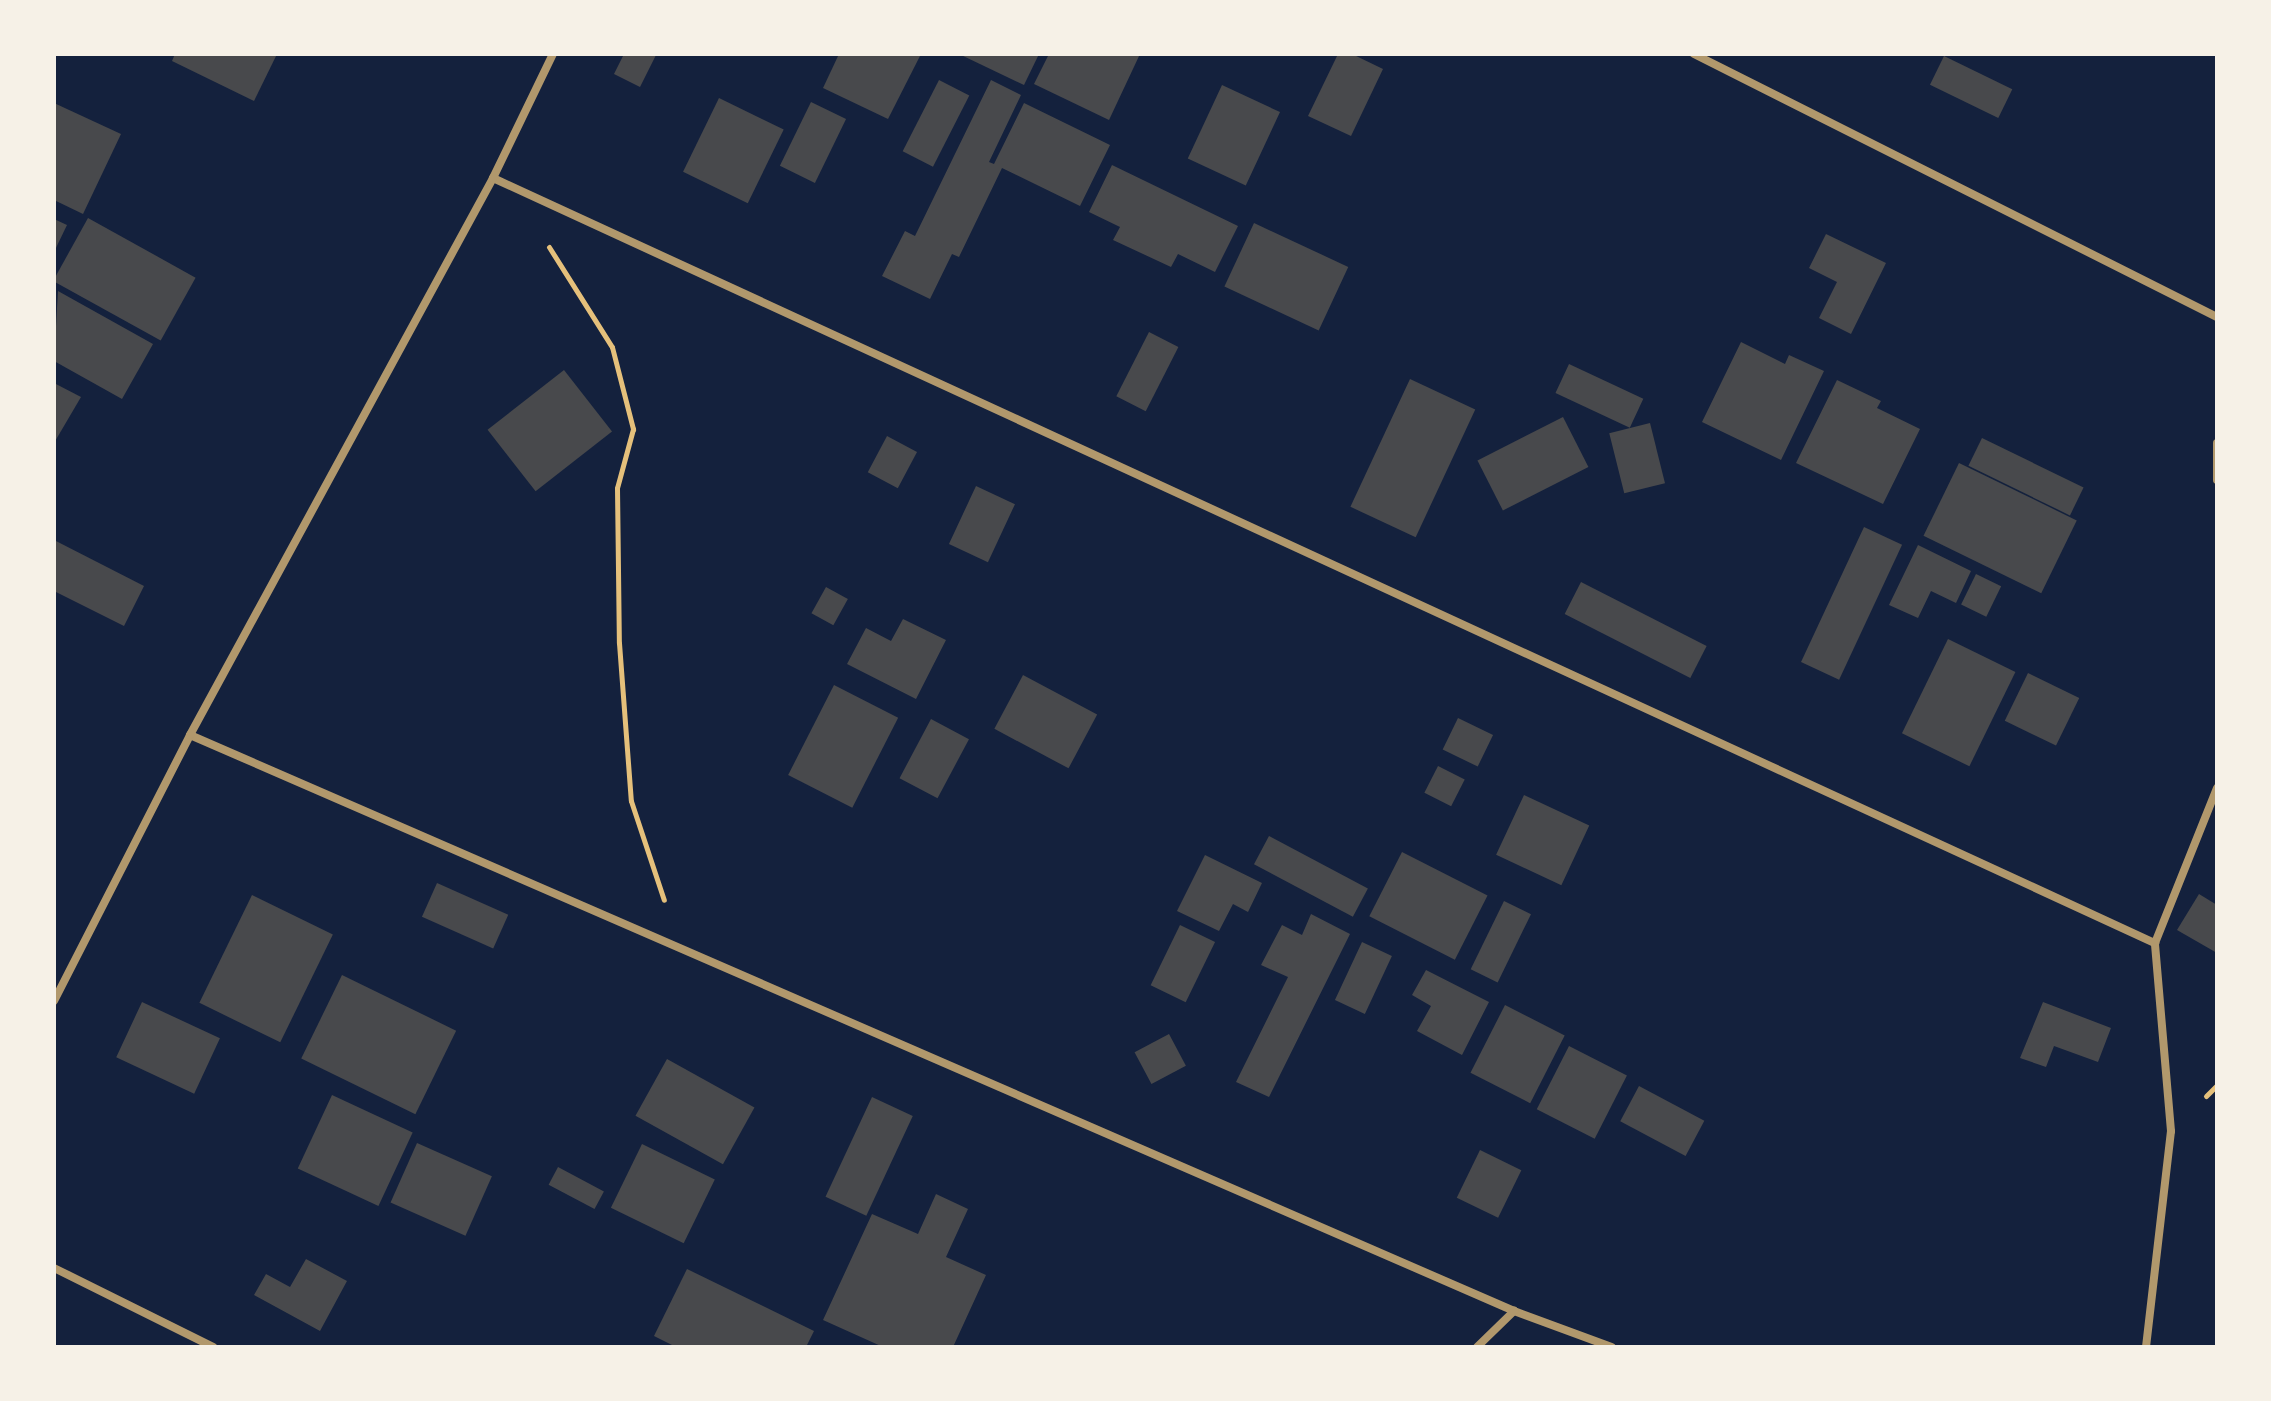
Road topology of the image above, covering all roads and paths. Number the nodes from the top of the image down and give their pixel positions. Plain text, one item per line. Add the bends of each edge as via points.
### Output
1 (553, 54) edge
2 (1694, 54) edge
3 (493, 178) junction
4 (539, 234) dead end
5 (2217, 317) edge
6 (2217, 443) edge
7 (2217, 480) edge
8 (190, 735) junction
9 (2217, 788) edge
10 (2155, 943) junction
11 (688, 951) junction
12 (54, 1001) edge
13 (54, 1268) edge
14 (1514, 1311) junction
15 (213, 1347) edge
16 (1477, 1347) edge
17 (1612, 1347) edge
18 (2146, 1347) edge

1 - 3 street
2 - 5 street
3 - 8 street
3 - 10 street
4 - 11 path via 574,281 623,379 633,429 617,488 618,612 631,801 653,876
6 - 7 street
8 - 11 street
8 - 12 street
9 - 10 street
10 - 18 street via 2171,1131
11 - 14 street
13 - 15 street
14 - 16 street
14 - 17 street

